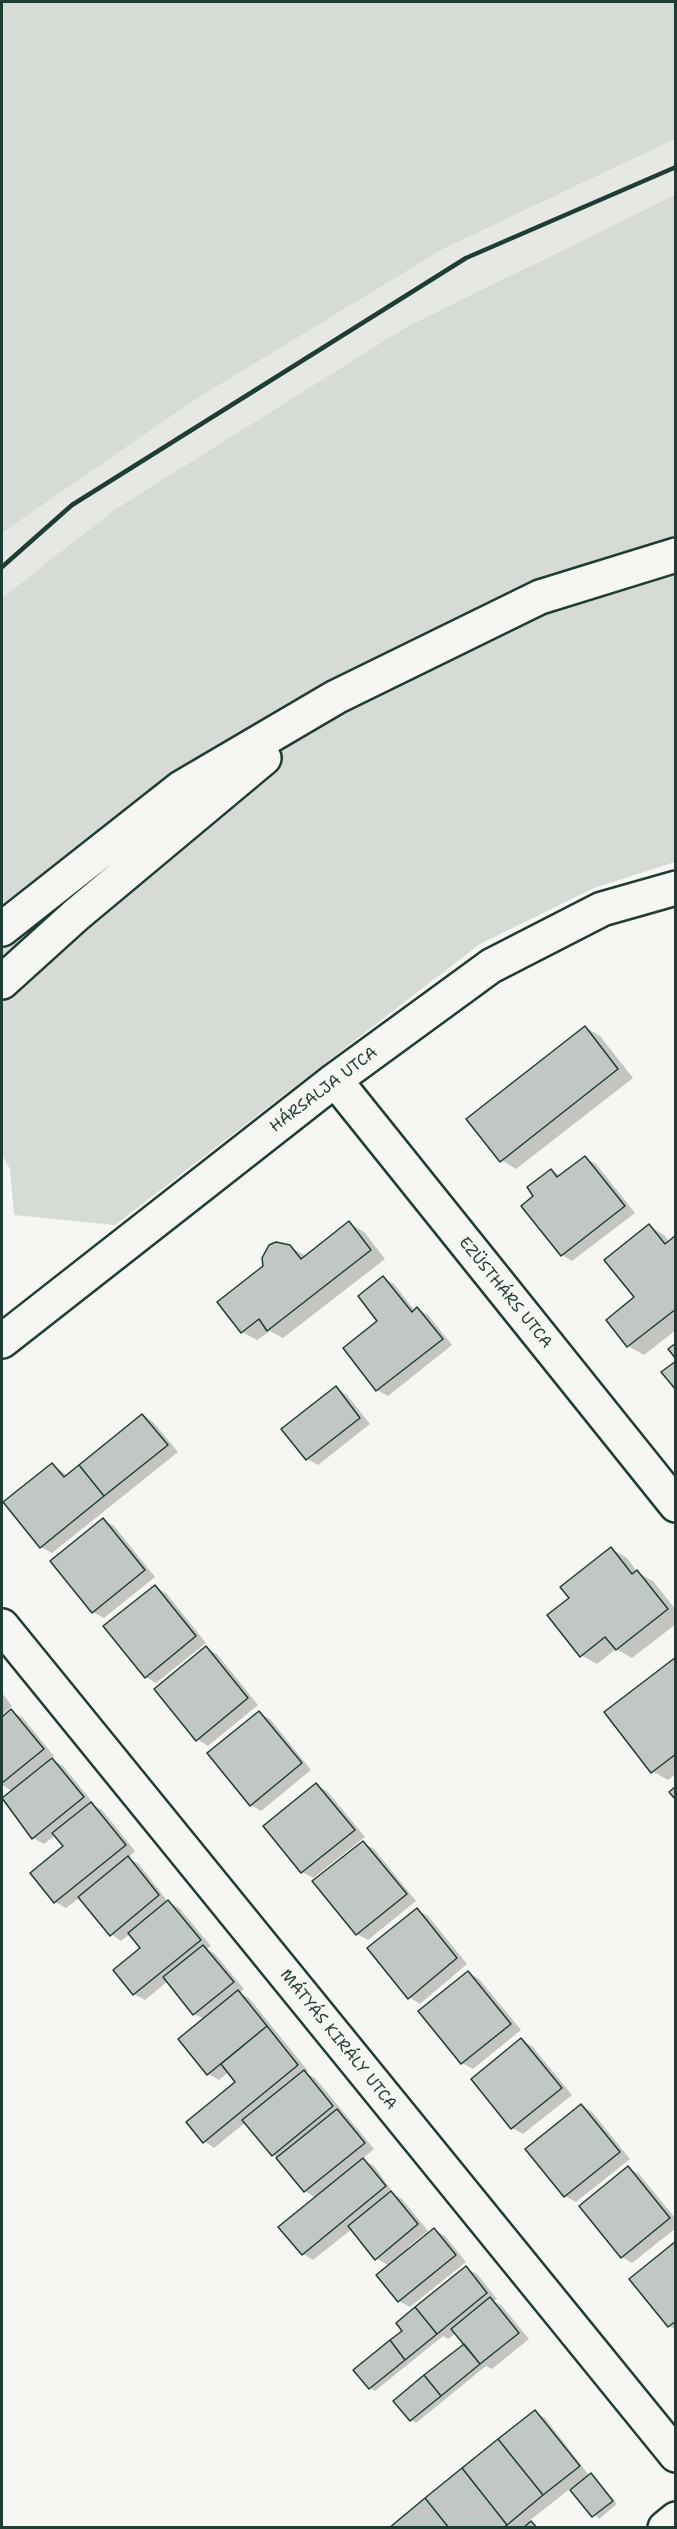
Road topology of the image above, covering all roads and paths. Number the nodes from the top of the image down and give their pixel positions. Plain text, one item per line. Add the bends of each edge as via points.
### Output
1 (675, 555) edge
2 (336, 697) junction
3 (675, 888) edge
4 (2, 929) edge
5 (2, 982) edge
6 (335, 1080) junction
7 (2, 1341) edge
8 (675, 1505) edge
9 (2, 1626) edge
10 (675, 2455) edge
11 (675, 2519) edge
12 (665, 2528) edge

1 - 2 street via 540,597
2 - 4 street via 181,788
2 - 5 street
3 - 6 street, HÁRSALJA UTCA via 602,909 491,966
6 - 7 street, HÁRSALJA UTCA
6 - 8 street, EZÜSTHÁRS UTCA
9 - 10 street, MÁTYÁS KIRÁLY UTCA
11 - 12 street

